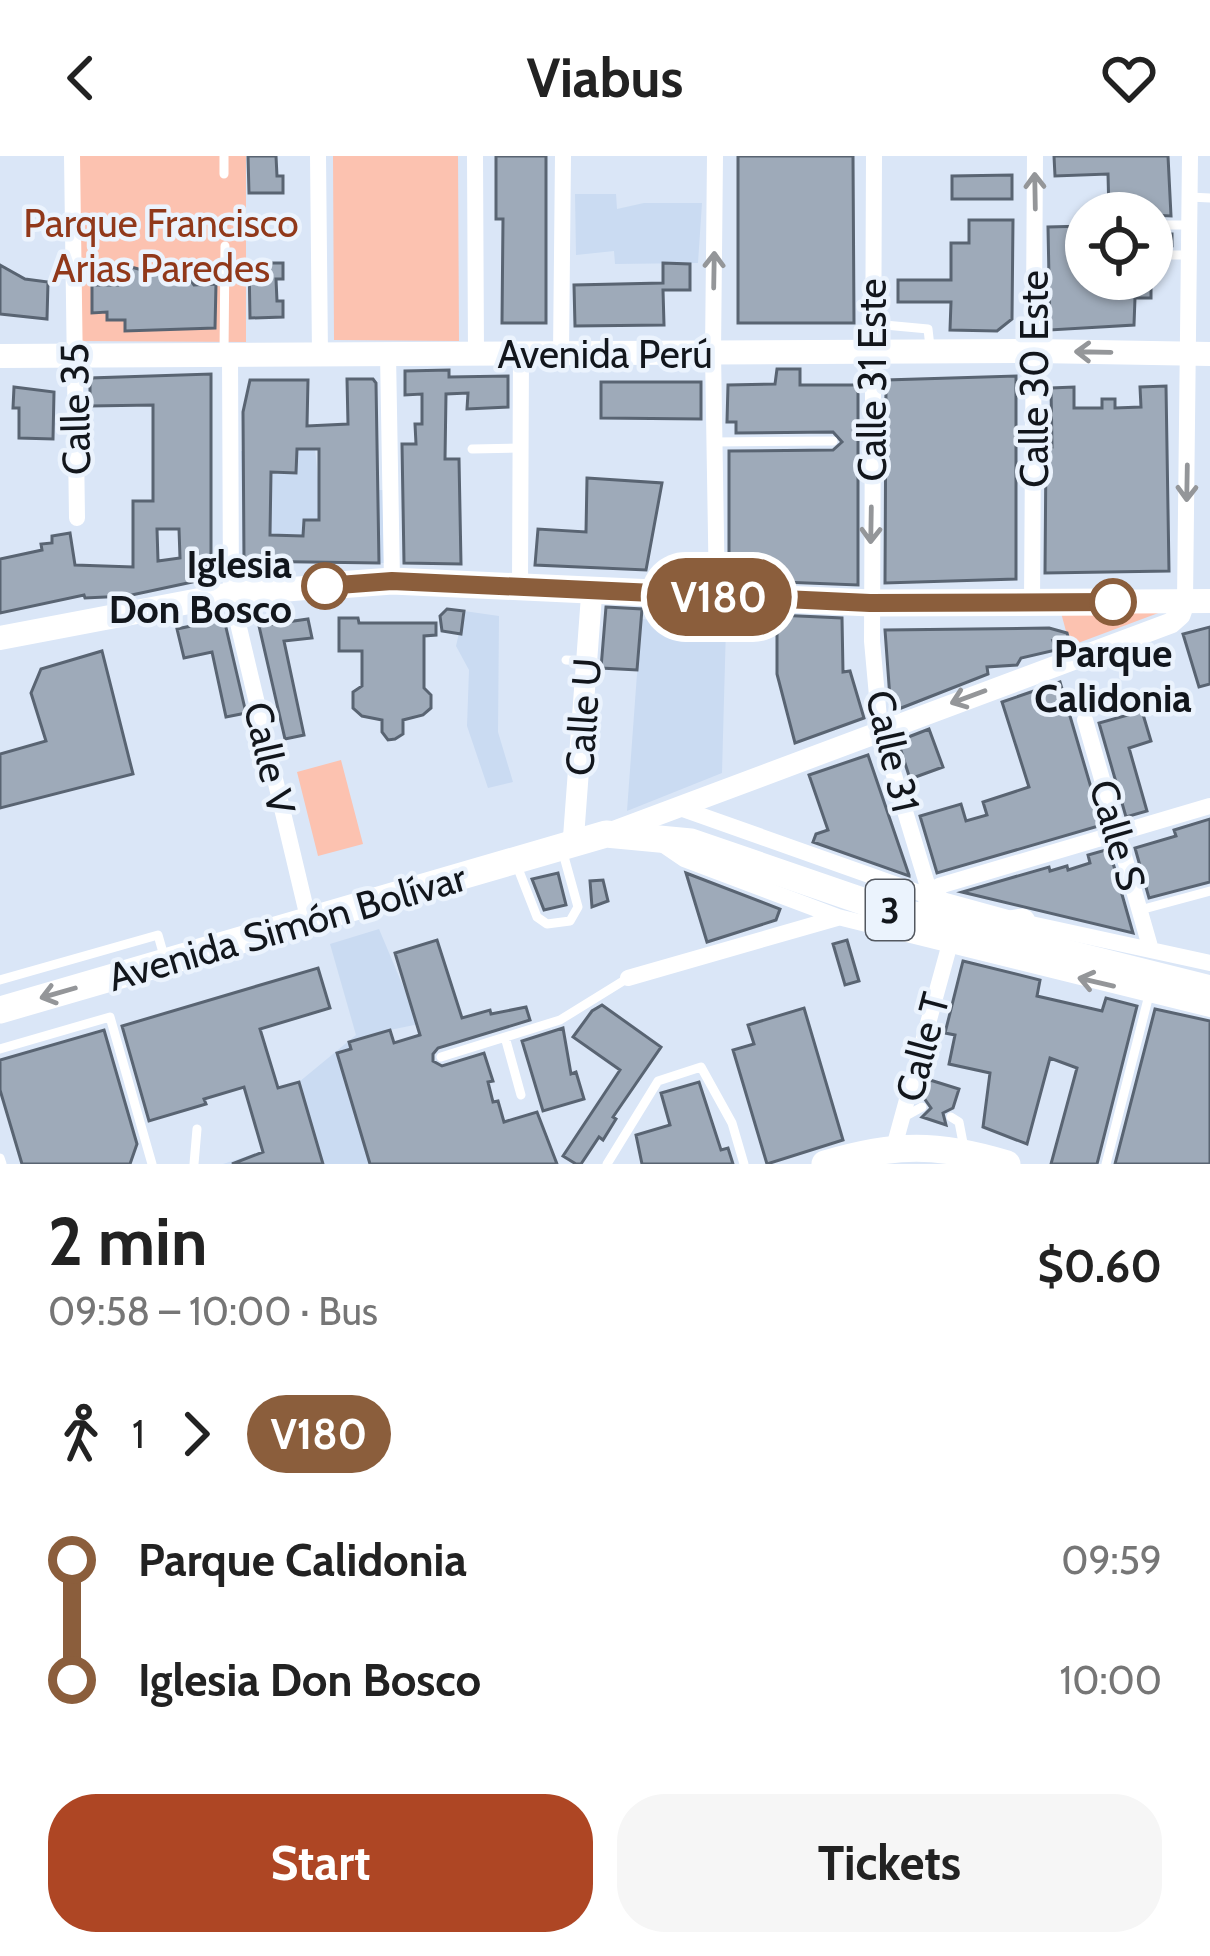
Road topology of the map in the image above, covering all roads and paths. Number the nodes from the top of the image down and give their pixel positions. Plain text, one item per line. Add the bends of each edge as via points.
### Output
1 (72, 156) edge
2 (224, 156) edge
3 (319, 156) edge
4 (475, 156) edge
5 (562, 156) edge
6 (715, 156) edge
7 (874, 156) edge
8 (1035, 156) edge
9 (1190, 156) edge
10 (224, 174) dead end
11 (1190, 197) junction
12 (1210, 198) edge
13 (1173, 225) edge
14 (1190, 225) junction
15 (225, 246) dead end
16 (1173, 255) edge
17 (1191, 255) junction
18 (874, 324) junction
19 (1036, 351) junction
20 (874, 352) junction
21 (930, 352) junction
22 (713, 353) junction
23 (388, 354) junction
24 (476, 354) junction
25 (521, 354) junction
26 (561, 354) junction
27 (1200, 354) edge
28 (320, 355) junction
29 (0, 356) edge
30 (74, 356) junction
31 (227, 357) junction
32 (832, 441) dead end
33 (715, 442) junction
34 (472, 448) dead end
35 (521, 448) junction
36 (77, 518) dead end
37 (392, 581) junction
38 (520, 584) junction
39 (592, 590) junction
40 (231, 594) junction
41 (717, 597) junction
42 (1197, 601) edge
43 (1032, 602) junction
44 (870, 603) junction
45 (0, 638) edge
46 (1085, 720) dead end
47 (880, 728) junction
48 (1210, 806) edge
49 (677, 807) junction
50 (606, 834) junction
51 (1118, 835) junction
52 (652, 836) junction
53 (568, 846) junction
54 (515, 861) junction
55 (1210, 890) edge
56 (931, 897) junction
57 (1139, 910) junction
58 (838, 917) junction
59 (309, 922) junction
60 (1022, 922) junction
61 (958, 939) junction
62 (1151, 950) junction
63 (166, 962) junction
64 (1210, 963) edge
65 (628, 978) joint
66 (0, 980) edge
67 (1210, 989) edge
68 (1149, 994) junction
69 (1210, 1009) edge
70 (0, 1010) edge
71 (505, 1037) junction
72 (0, 1049) edge
73 (441, 1057) dead end
74 (521, 1095) dead end
75 (922, 1108) dead end
76 (951, 1117) dead end
77 (902, 1118) junction
78 (197, 1129) dead end
79 (964, 1151) junction
80 (876, 1154) edge
81 (152, 1164) edge
82 (194, 1164) edge
83 (607, 1164) edge
84 (744, 1164) edge
85 (825, 1164) edge
86 (1007, 1164) edge
87 (1106, 1164) edge

1 - 30 street, Calle 35
2 - 10 lane
3 - 28 street
4 - 24 street
5 - 26 street
22 -> 6 street
7 - 18 street, Calle 31 Este
19 -> 8 street, Calle 30 Este
9 - 11 street
11 - 12 lane
11 - 14 street
13 - 14 lane
14 - 17 street
15 - 31 lane
16 - 17 lane
17 - 27 street
18 - 20 street, Calle 31 Este
18 - 21 lane via 928,329
19 - 21 main road, Avenida Perú
27 -> 19 main road, Avenida Perú
19 - 43 street, Calle 30 Este
20 - 21 main road, Avenida Perú
20 - 22 main road, Avenida Perú
20 -> 44 street, Calle 31 Este
22 - 26 main road, Avenida Perú
22 - 33 street
23 - 24 main road, Avenida Perú
23 - 28 main road, Avenida Perú
23 - 37 street
24 - 25 main road, Avenida Perú
25 - 26 main road, Avenida Perú
25 - 35 street
27 -> 42 street
28 - 31 main road, Avenida Perú
29 - 30 main road, Avenida Perú
30 - 31 main road, Avenida Perú
30 - 36 street, Calle 35
31 - 40 street, Calle V
32 - 33 lane
33 - 41 street
34 - 35 lane
35 - 38 street
37 - 38 main road
37 - 40 main road
38 - 39 main road
39 - 41 main road
39 - 53 street, Calle U via 576,661
40 - 45 main road
40 - 59 street, Calle V
41 - 44 main road
42 - 43 main road
42 -> 47 street via 1171,623
43 - 44 main road
44 - 47 street, Calle 31
46 - 51 street, Calle S
47 - 49 street
47 - 56 street, Calle 31
48 - 51 street
49 - 50 street
49 - 56 street
50 - 52 main road, 3
50 - 53 main road, 3
51 - 56 street via 939,886
51 - 57 street, Calle S
52 - 58 street via 684,859
52 - 61 main road, 3 via 691,842
53 - 54 main road, Avenida Simón Bolívar / 3
53 - 54 lane via 578,907 570,921 537,917
54 - 59 main road, Avenida Simón Bolívar / 3
55 - 57 lane
56 - 60 street
56 - 61 main road
57 - 62 street, Calle S
58 - 61 street
58 - 65 street
59 - 63 main road, Avenida Simón Bolívar / 3
60 - 61 main road
60 - 62 street
61 - 67 main road, 3
68 -> 61 street
61 - 77 street, Calle T
62 - 64 street
63 - 66 lane via 158,935
63 -> 70 main road, Avenida Simón Bolívar / 3
65 - 71 lane via 560,1020
68 - 69 street
68 - 87 lane
71 - 73 lane
71 - 74 lane
72 - 81 lane via 110,1017
75 - 77 lane
76 - 79 lane
77 - 80 street, Calle T
78 - 82 lane
79 - 80 main road
79 - 86 main road
80 - 85 main road
83 - 84 lane via 658,1081 701,1067

